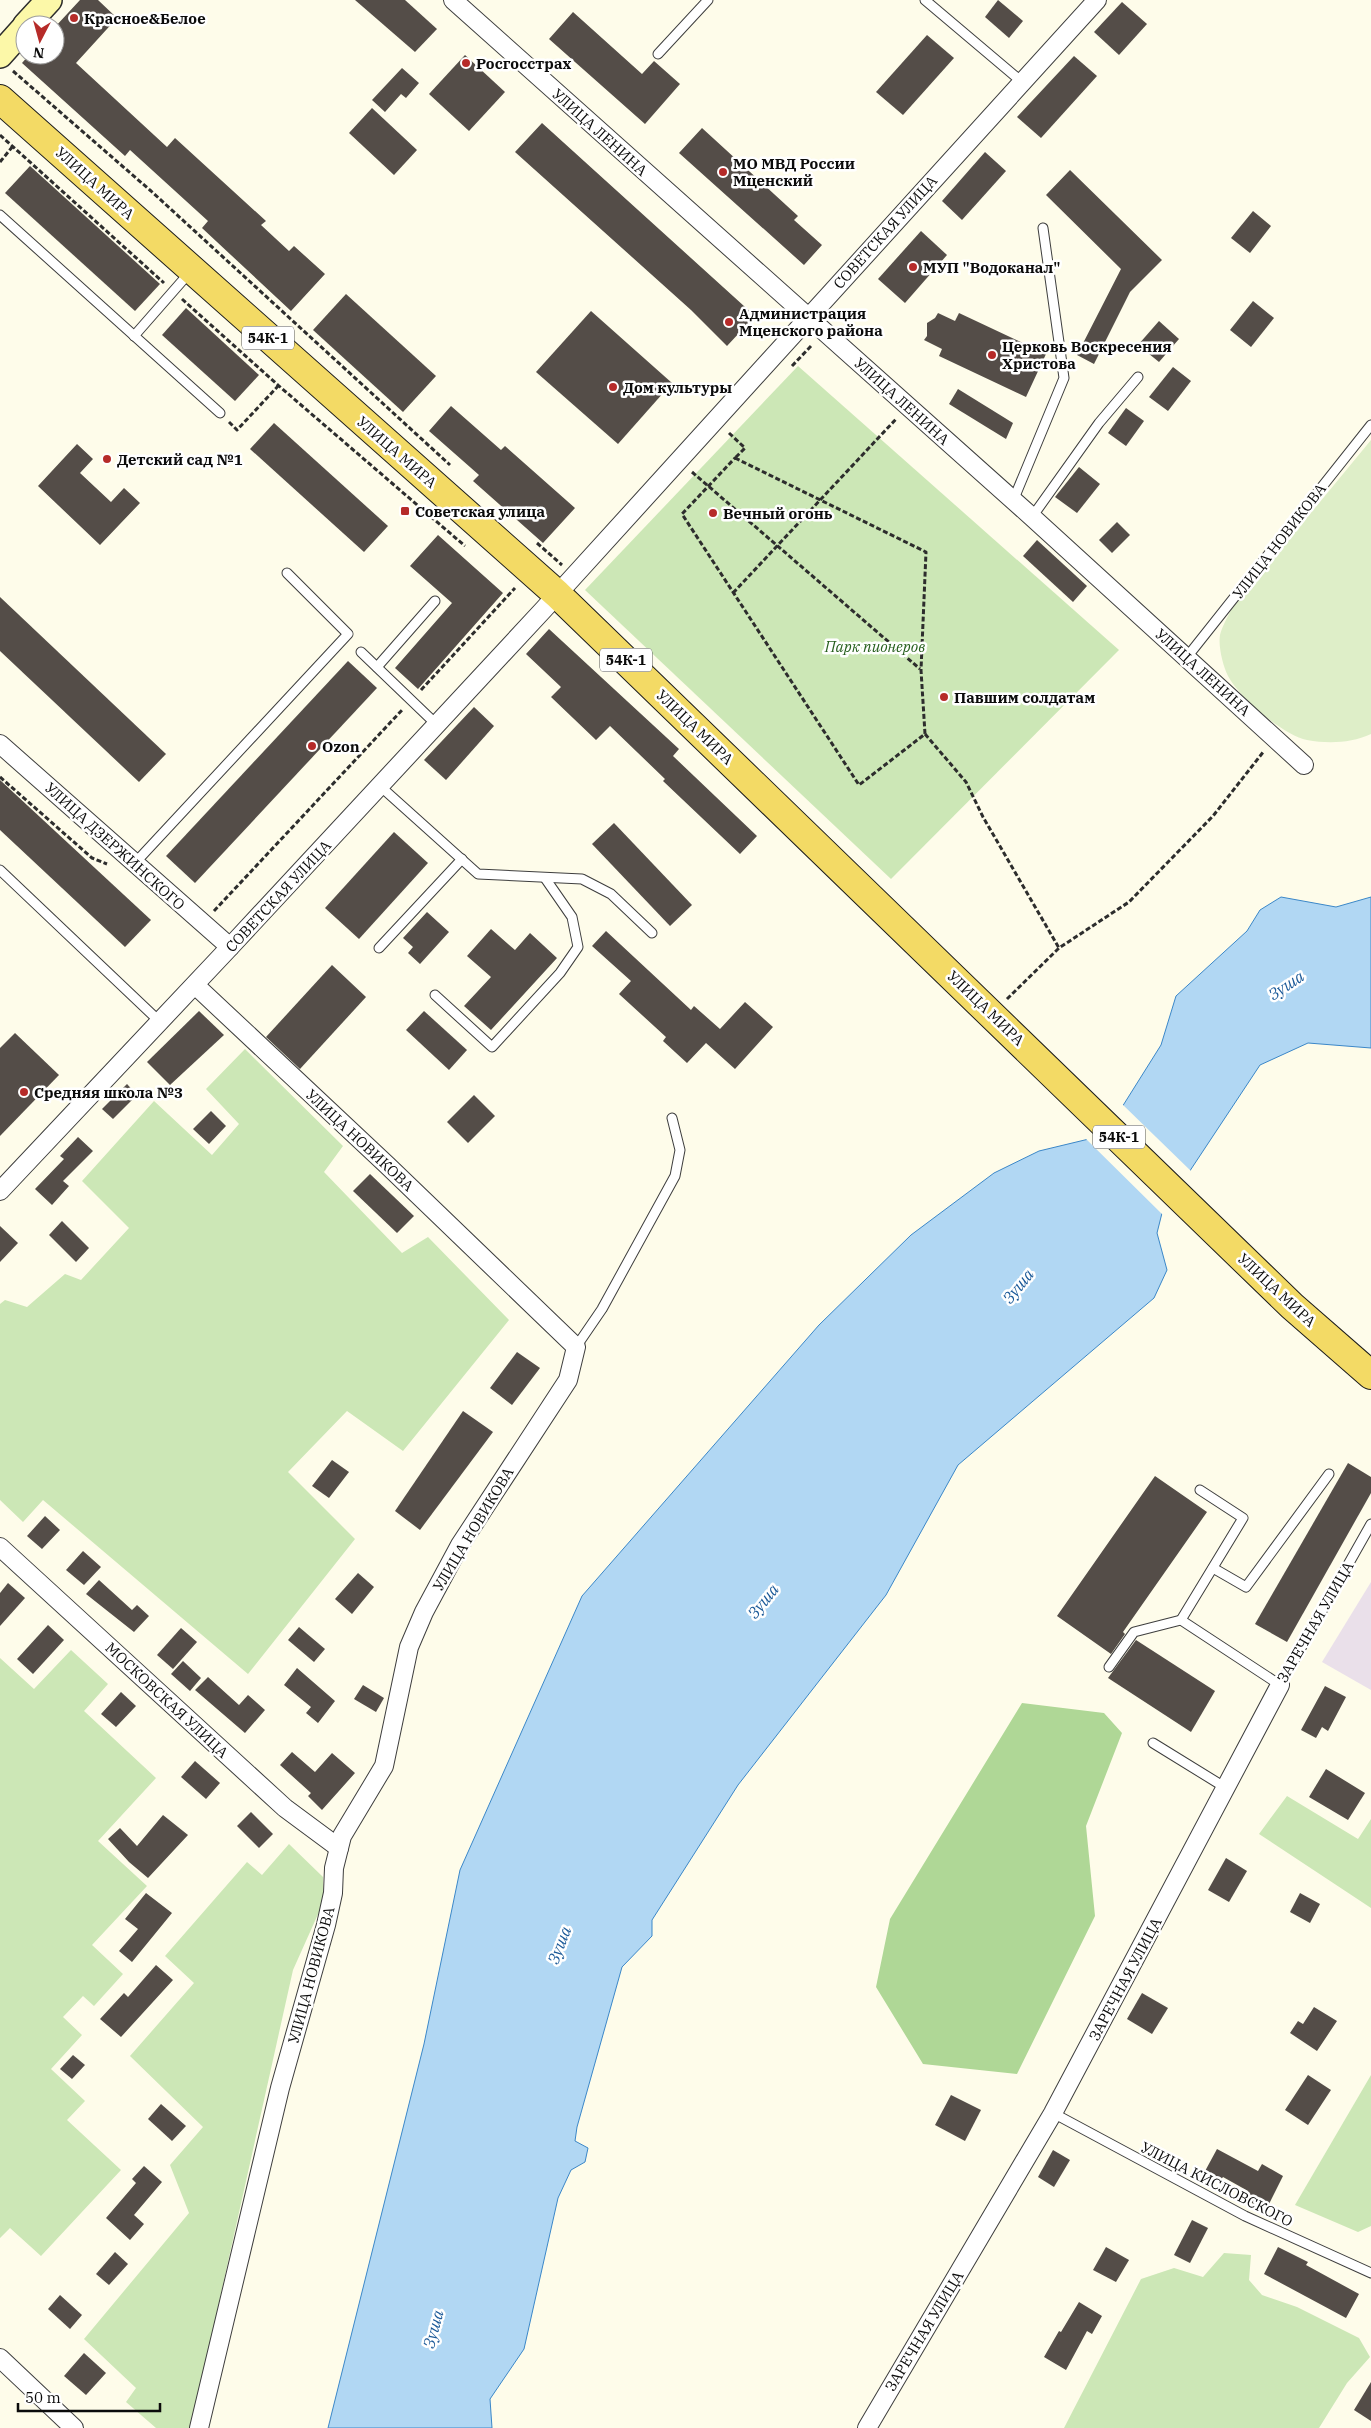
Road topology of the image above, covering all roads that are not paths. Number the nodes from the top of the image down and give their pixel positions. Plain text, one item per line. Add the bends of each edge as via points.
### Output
1 (48, 0) edge
2 (453, 0) edge
3 (708, 0) edge
4 (925, 0) edge
5 (1098, 0) edge
6 (35, 15) edge
7 (15, 46) edge
8 (658, 54) dead end
9 (6, 62) edge
10 (1022, 82) junction
11 (0, 98) edge
12 (0, 215) edge
13 (1043, 228) dead end
14 (192, 270) junction
15 (808, 318) junction
16 (134, 336) junction
17 (1138, 377) dead end
18 (220, 413) road end
19 (1371, 425) edge
20 (1014, 501) junction
21 (1032, 517) junction
22 (287, 574) dead end
23 (558, 593) junction
24 (435, 601) dead end
25 (361, 652) dead end
26 (1187, 658) junction
27 (377, 667) junction
28 (437, 725) junction
29 (1, 745) edge
30 (1304, 766) dead end
31 (380, 786) junction
32 (462, 859) junction
33 (135, 863) junction
34 (0, 870) edge
35 (545, 878) junction
36 (652, 933) dead end
37 (230, 948) junction
38 (379, 948) dead end
39 (195, 985) junction
40 (435, 994) dead end
41 (159, 1021) junction
42 (672, 1118) dead end
43 (0, 1191) edge
44 (576, 1347) junction
45 (1371, 1375) edge
46 (1329, 1474) dead end
47 (1200, 1490) dead end
48 (1371, 1524) edge
49 (0, 1547) edge
50 (1213, 1568) junction
51 (1180, 1620) junction
52 (1109, 1667) dead end
53 (1280, 1685) junction
54 (1154, 1743) dead end
55 (1226, 1788) junction
56 (339, 1848) junction
57 (1053, 2113) junction
58 (1371, 2273) edge
59 (0, 2358) edge
60 (74, 2428) edge
61 (199, 2428) edge
62 (867, 2428) edge

1 - 6 main road
2 - 15 street, УЛИЦА ЛЕНИНА
3 - 8 lane
4 - 10 lane
5 - 10 street, СОВЕТСКАЯ УЛИЦА
7 - 9 main road
10 - 15 street, СОВЕТСКАЯ УЛИЦА
11 - 14 main road, УЛИЦА МИРА / 54К-1
12 - 16 lane
13 - 20 lane via 1064,378
14 - 16 lane
14 - 23 main road, УЛИЦА МИРА / 54К-1
15 - 20 street, УЛИЦА ЛЕНИНА
15 - 23 street, СОВЕТСКАЯ УЛИЦА
16 - 18 lane
17 - 21 lane via 1099,423
19 - 26 lane, УЛИЦА НОВИКОВА
20 - 21 street, УЛИЦА ЛЕНИНА
21 - 26 street, УЛИЦА ЛЕНИНА
22 - 33 lane via 348,634
23 - 28 street, СОВЕТСКАЯ УЛИЦА
23 - 45 main road, УЛИЦА МИРА / 54К-1 via 1292,1306
24 - 27 lane
25 - 27 lane
26 - 30 street, УЛИЦА ЛЕНИНА
27 - 28 lane
28 - 31 street, СОВЕТСКАЯ УЛИЦА
29 - 33 street, УЛИЦА ДЗЕРЖИНСКОГО
31 - 32 lane
31 - 37 street, СОВЕТСКАЯ УЛИЦА
32 - 35 lane via 478,874
32 - 38 lane
33 - 37 street, УЛИЦА ДЗЕРЖИНСКОГО
34 - 41 lane
35 - 36 lane via 582,880 611,894
35 - 40 lane via 572,918 578,947 560,973 492,1047
37 - 39 street, СОВЕТСКАЯ УЛИЦА
39 - 41 street, СОВЕТСКАЯ УЛИЦА
39 - 44 street, УЛИЦА НОВИКОВА
41 - 43 street, СОВЕТСКАЯ УЛИЦА
42 - 44 lane via 680,1150 675,1176 602,1309
44 - 56 street, УЛИЦА НОВИКОВА via 568,1380 460,1545 424,1612 409,1647 384,1766 342,1836
46 - 50 lane via 1246,1587
47 - 50 lane via 1243,1518
48 - 53 lane, ЗАРЕЧНАЯ УЛИЦА
49 - 56 street, МОСКОВСКАЯ УЛИЦА via 284,1808
50 - 51 lane
51 - 52 lane via 1134,1632
51 - 53 lane
53 - 55 street, ЗАРЕЧНАЯ УЛИЦА
54 - 55 lane
55 - 57 street, ЗАРЕЧНАЯ УЛИЦА
56 - 61 street, УЛИЦА НОВИКОВА via 326,1925 280,2088
57 - 58 lane, УЛИЦА КИСЛОВСКОГО via 1244,2216
57 - 62 street, ЗАРЕЧНАЯ УЛИЦА
59 - 60 street

